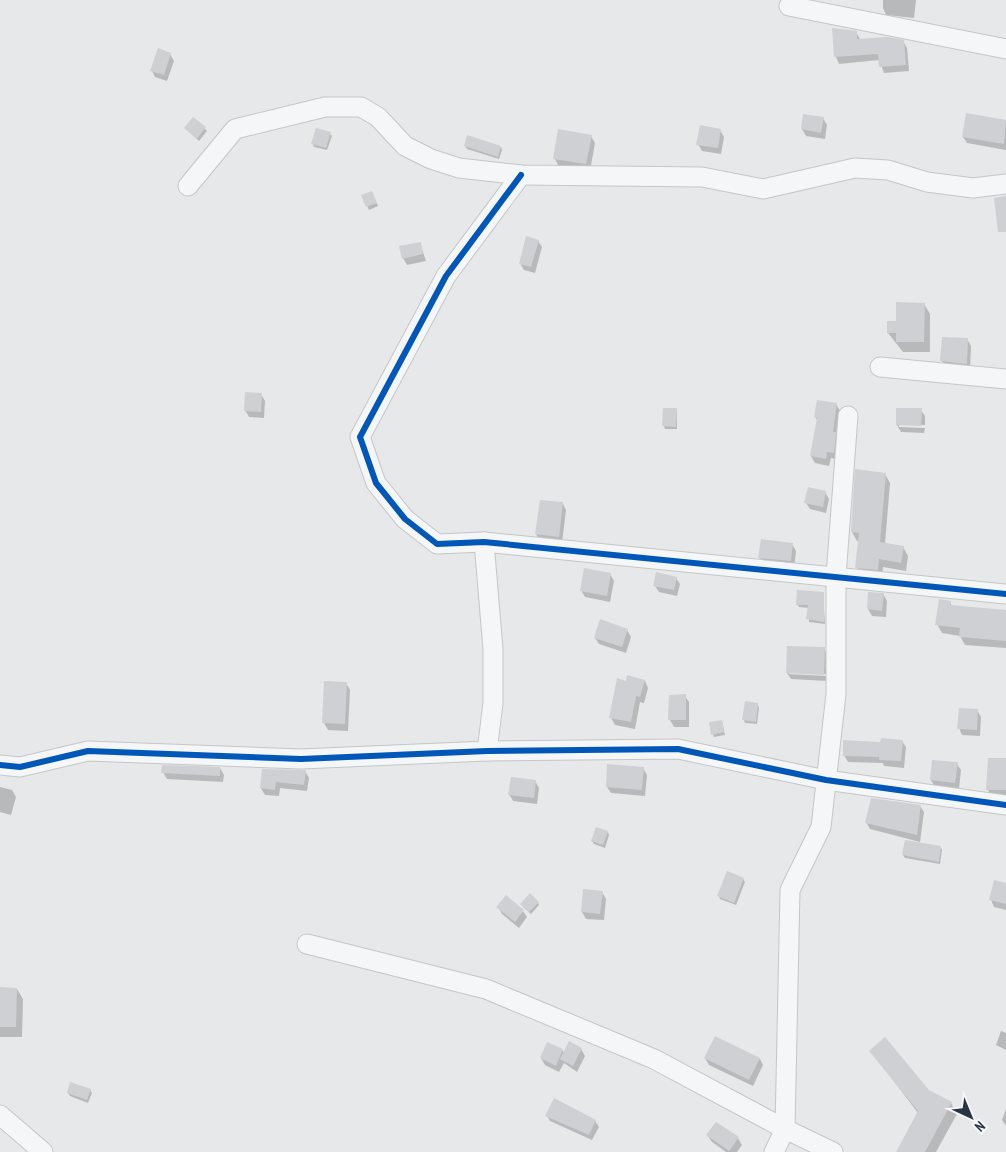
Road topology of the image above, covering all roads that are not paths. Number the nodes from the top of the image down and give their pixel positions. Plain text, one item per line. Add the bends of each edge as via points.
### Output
1 (789, 6) dead end
2 (1006, 49) edge
3 (522, 175) junction
4 (1006, 184) edge
5 (188, 186) dead end
6 (880, 367) dead end
7 (1006, 379) edge
8 (848, 416) dead end
9 (484, 542) junction
10 (836, 576) junction
11 (1006, 594) edge
12 (487, 751) junction
13 (0, 765) edge
14 (826, 780) junction
15 (1006, 805) edge
16 (307, 944) dead end
17 (0, 1114) edge
18 (785, 1129) junction
19 (43, 1152) edge
20 (774, 1152) edge
21 (833, 1152) edge

1 - 2 street
3 - 4 street via 702,177 763,189 855,168 888,170 927,182 973,188
3 - 5 street via 459,168 431,159 405,146 378,117 361,106 325,107 235,129
3 - 9 street via 446,276 360,437 376,482 405,519 437,544
6 - 7 street
8 - 10 street
9 - 10 street
9 - 12 street via 493,649 493,703
10 - 11 street
10 - 14 street via 836,694
12 - 13 street via 301,759 88,751 20,767
12 - 14 street via 678,749
14 - 15 street
14 - 18 street via 821,827 790,890
16 - 18 street via 486,990 654,1059
17 - 19 street
18 - 20 street
18 - 21 street

